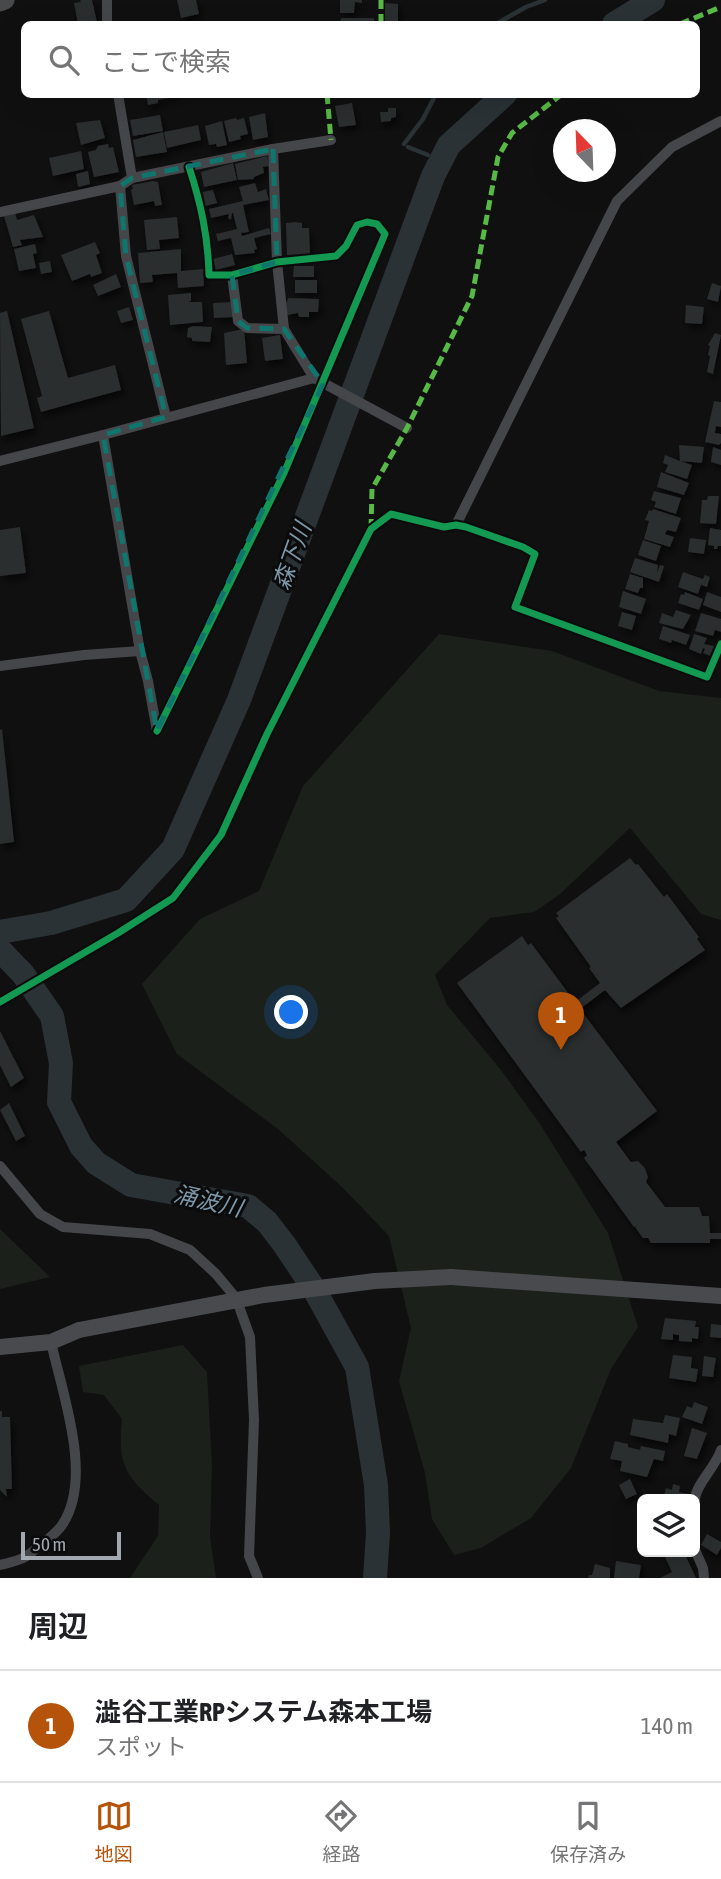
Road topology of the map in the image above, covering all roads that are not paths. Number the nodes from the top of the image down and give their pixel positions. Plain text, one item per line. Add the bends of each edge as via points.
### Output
1 (107, 0) edge
2 (107, 21) edge
3 (119, 98) edge
4 (721, 121) edge
5 (331, 140) dead end
6 (273, 149) junction
7 (189, 167) junction
8 (132, 178) junction
9 (120, 186) junction
10 (0, 212) edge
11 (277, 262) junction
12 (232, 275) junction
13 (284, 329) junction
14 (322, 383) junction
15 (166, 417) junction
16 (403, 426) dead end
17 (103, 435) junction
18 (0, 461) edge
19 (456, 525) junction
20 (721, 644) edge
21 (140, 651) junction
22 (0, 666) edge
23 (5, 1000) edge
24 (0, 1166) edge
25 (721, 1296) edge
26 (51, 1342) junction
27 (0, 1347) edge
28 (721, 1450) edge
29 (695, 1494) edge
30 (698, 1557) edge
31 (0, 1565) edge
32 (258, 1578) edge
33 (704, 1578) edge

1 - 2 street
3 - 8 street
4 - 19 street via 672,147 617,201
5 - 6 street
6 - 7 street
6 - 11 street
7 - 8 street
7 - 12 street via 208,238 209,275
8 - 9 street
9 - 10 street
9 - 15 street via 126,256
11 - 12 street
11 - 13 street
11 - 14 street via 336,256 357,225 367,222 377,224 386,234
12 - 13 street via 238,321 247,328
13 - 14 street
14 - 15 street
14 - 16 street
14 - 21 street via 240,566 157,732
15 - 17 street
17 - 18 street
17 - 21 street
19 - 20 street via 535,554 515,607 707,677
19 - 23 street via 444,527 391,514 371,529 221,835 173,898
21 - 22 street
24 - 32 street via 40,1214 63,1227 150,1234 190,1251 236,1298 250,1337 254,1420 249,1556
25 - 26 street, bridge via 451,1278 376,1281 264,1295 79,1330
26 - 27 street
26 - 31 street via 73,1441 73,1502 61,1526 25,1557
28 - 29 street
30 - 33 street

